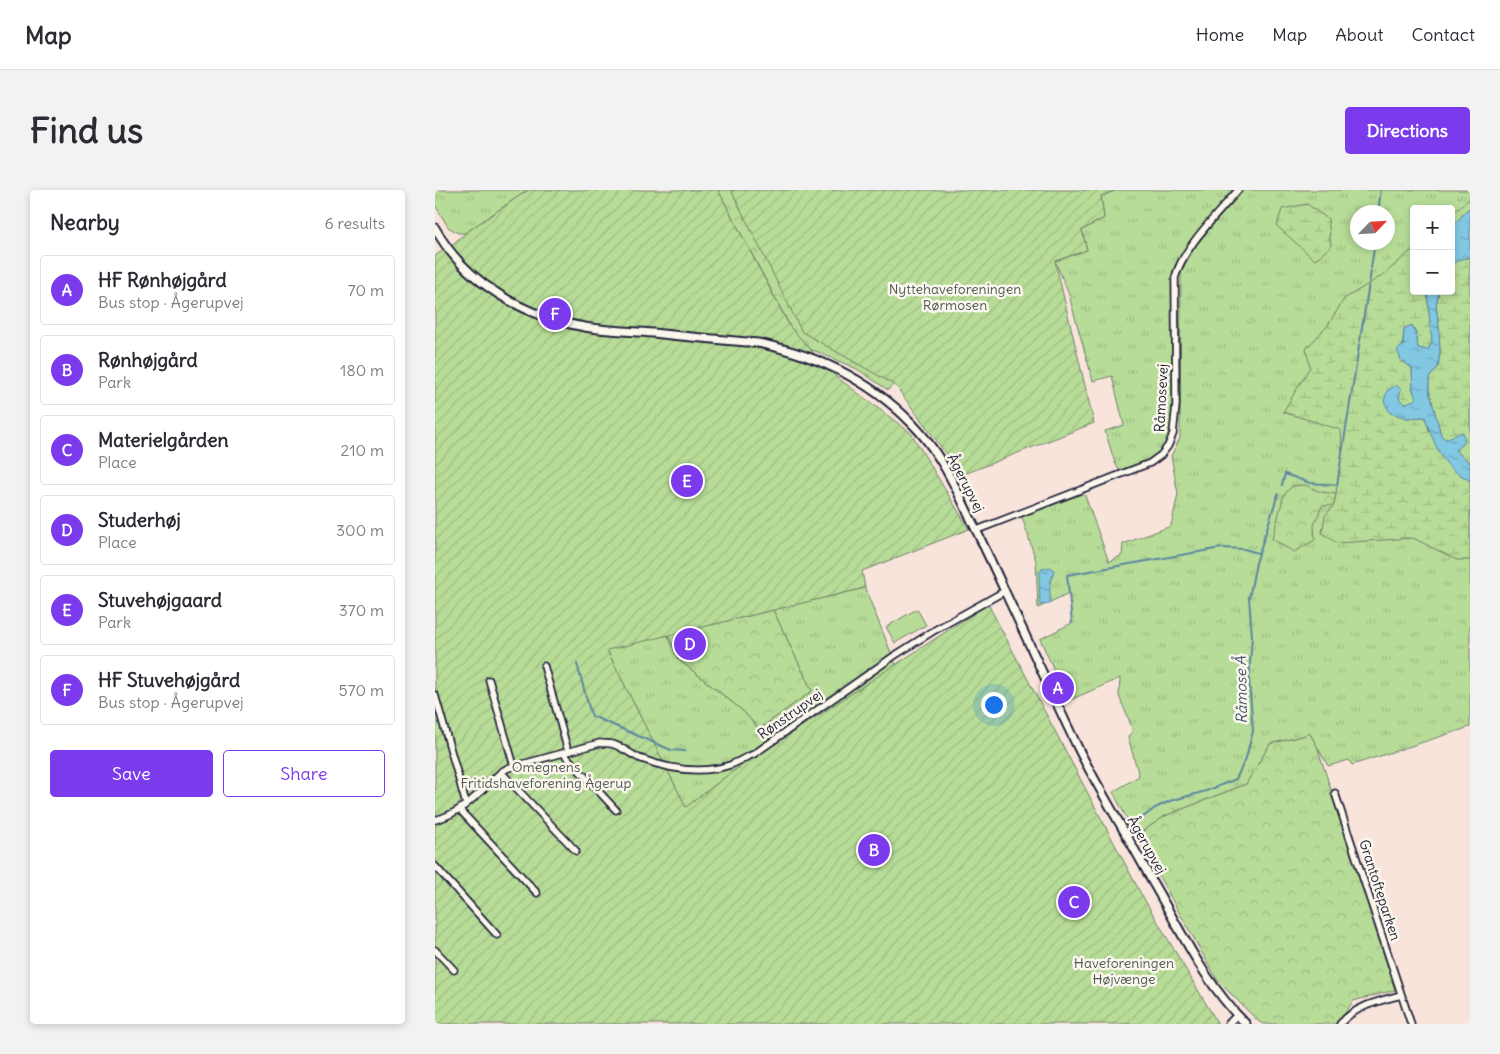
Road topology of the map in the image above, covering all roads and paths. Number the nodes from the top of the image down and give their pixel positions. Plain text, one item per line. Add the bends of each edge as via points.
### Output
1 (1238, 190) edge
2 (436, 230) edge
3 (977, 530) junction
4 (1005, 591) junction
5 (545, 666) dead end
6 (489, 680) dead end
7 (435, 695) edge
8 (566, 752) junction
9 (514, 766) junction
10 (501, 772) junction
11 (1335, 793) dead end
12 (467, 804) junction
13 (460, 810) junction
14 (616, 810) dead end
15 (435, 820) edge
16 (576, 851) dead end
17 (435, 866) edge
18 (537, 893) dead end
19 (497, 935) dead end
20 (435, 950) edge
21 (453, 970) dead end
22 (1401, 994) junction
23 (1237, 1015) junction
24 (1228, 1024) edge
25 (1246, 1024) edge
26 (1340, 1024) edge
27 (1411, 1024) edge

1 - 3 street, Råmosevej via 1187,250 1178,266 1175,278 1176,405 1173,434 1165,451 1150,463
2 - 3 street, Ågerupvej via 477,278 496,293 539,316 585,327 783,348 812,357 861,381 920,432 950,476
3 - 4 street, Ågerupvej
4 - 8 street, Rønstrupvej via 935,630 754,754 730,765 699,770 659,766 612,744
4 - 23 street, Ågerupvej via 1085,760 1200,965
5 - 8 street
6 - 9 street
7 - 12 street
8 - 9 street, Rønstrupvej
8 - 14 street
9 - 10 street, Rønstrupvej
10 - 12 street, Rønstrupvej
10 - 16 street
11 - 22 street, Grantofteparken
12 - 13 street, Rønstrupvej
13 - 15 street, Rønstrupvej
13 - 18 street
17 - 19 street
20 - 21 street
22 - 26 street via 1371,1003
22 - 27 street, Grantofteparken
23 - 24 street
23 - 25 street, Ågerupvej

